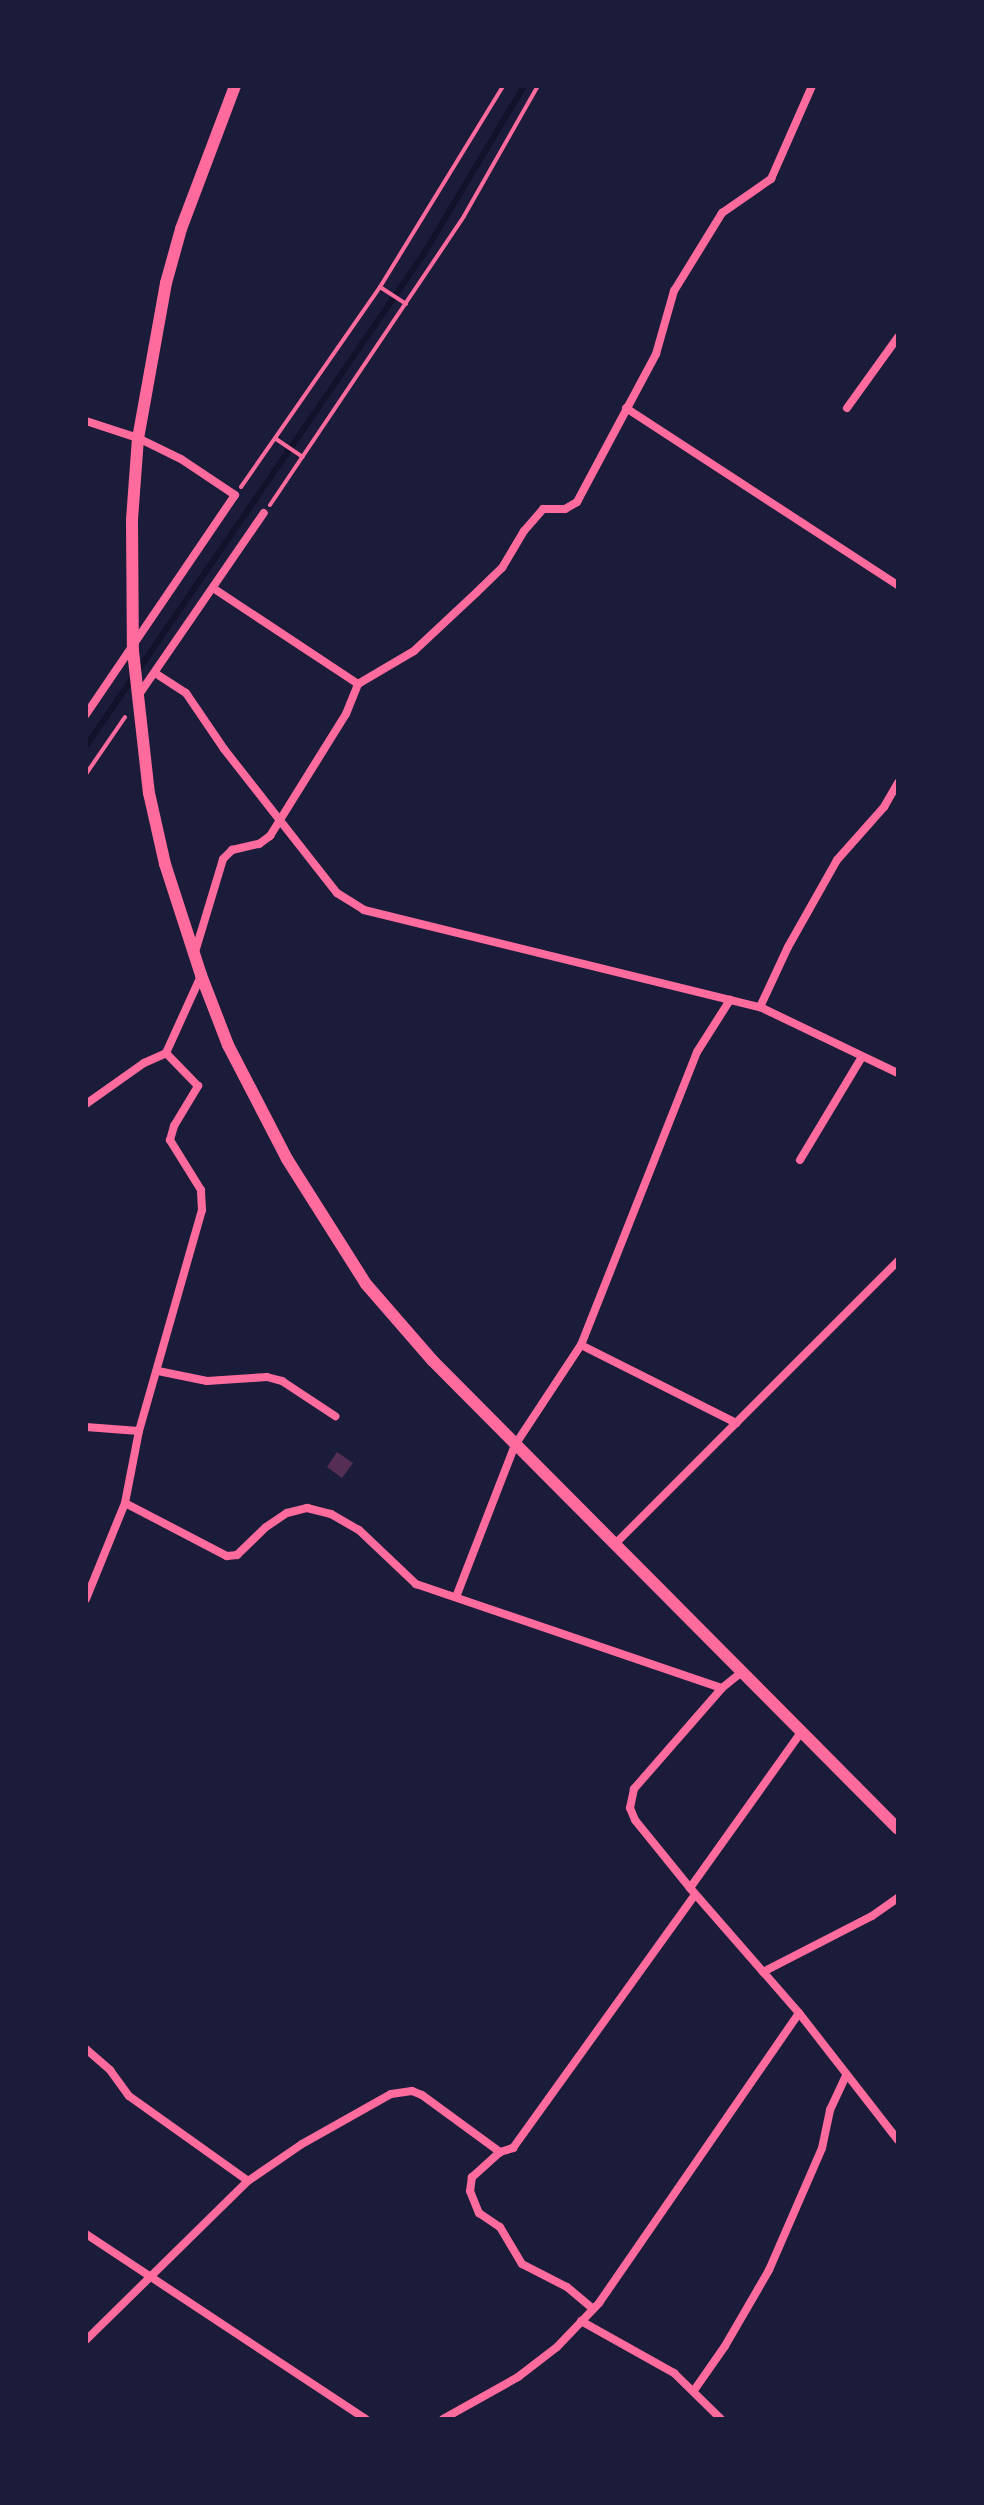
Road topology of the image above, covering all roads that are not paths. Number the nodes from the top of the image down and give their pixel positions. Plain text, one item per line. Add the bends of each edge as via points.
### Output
1 (235, 86) edge
2 (812, 86) edge
3 (898, 337) edge
4 (626, 408) junction
5 (847, 408) dead end
6 (86, 421) edge
7 (138, 438) junction
8 (264, 513) road end
9 (898, 585) edge
10 (213, 588) junction
11 (133, 647) junction
12 (155, 673) junction
13 (358, 684) junction
14 (137, 691) junction
15 (86, 714) edge
16 (898, 783) edge
17 (279, 822) junction
18 (194, 954) junction
19 (201, 975) junction
20 (730, 1000) junction
21 (760, 1007) junction
22 (166, 1053) junction
23 (862, 1057) junction
24 (898, 1073) edge
25 (86, 1104) edge
26 (800, 1160) dead end
27 (898, 1261) edge
28 (581, 1345) junction
29 (158, 1371) junction
30 (335, 1416) dead end
31 (736, 1423) junction
32 (86, 1427) edge
33 (139, 1431) junction
34 (515, 1445) junction
35 (125, 1503) junction
36 (614, 1545) junction
37 (456, 1597) junction
38 (86, 1599) edge
39 (743, 1671) junction
40 (722, 1688) junction
41 (802, 1731) junction
42 (898, 1829) edge
43 (692, 1891) junction
44 (898, 1898) edge
45 (763, 1972) junction
46 (799, 2013) junction
47 (86, 2049) edge
48 (846, 2075) junction
49 (898, 2140) edge
50 (500, 2152) junction
51 (248, 2181) junction
52 (86, 2234) edge
53 (154, 2277) junction
54 (593, 2309) junction
55 (581, 2321) junction
56 (86, 2340) edge
57 (695, 2389) junction
58 (366, 2419) edge
59 (443, 2419) edge
60 (721, 2419) edge

1 - 7 street via 170,270
2 - 4 street via 771,179 722,213 674,291 656,354
3 - 5 street
4 - 9 street
4 - 13 street via 577,502 565,509 543,509 502,568 477,592 414,651
6 - 7 street
7 - 11 street via 132,520
7 - 11 street via 235,495
8 - 10 street
10 - 12 street
10 - 13 street
11 - 14 street
11 - 15 street
12 - 14 street
12 - 17 street via 186,693
13 - 17 street via 346,714
14 - 18 street via 152,807
16 - 21 street via 837,860
17 - 18 street via 267,840 237,848 223,859
17 - 20 street via 337,893 364,910
18 - 19 street
19 - 22 street
19 - 34 street via 228,1045 322,1219 366,1284
20 - 21 street
20 - 28 street via 697,1052
21 - 23 street
22 - 25 street
22 - 29 street via 198,1086 170,1140 201,1190 202,1210
23 - 24 street
23 - 26 street
27 - 31 street
28 - 31 street
28 - 34 street
29 - 30 street via 207,1381 267,1377
29 - 33 street
31 - 36 street
32 - 33 street
33 - 35 street
34 - 36 street
34 - 37 street
35 - 37 street via 227,1556 237,1555 287,1513 307,1508 331,1514 359,1530 416,1584
35 - 38 street
36 - 39 street
37 - 40 street
39 - 40 street
39 - 41 street
40 - 43 street via 630,1799 635,1820
41 - 42 street
41 - 43 street
43 - 45 street
43 - 50 street via 513,2148
44 - 45 street
45 - 46 street
46 - 48 street
46 - 54 street
47 - 51 street via 129,2096
48 - 49 street
48 - 57 street via 830,2110 822,2148 769,2270
50 - 51 street via 422,2095 402,2091 302,2144
50 - 54 street via 472,2177 470,2191 479,2213 500,2227 522,2264 567,2287
51 - 53 street
52 - 53 street
53 - 56 street
53 - 58 street
54 - 55 street
55 - 57 street
55 - 59 street via 518,2377
57 - 60 street

